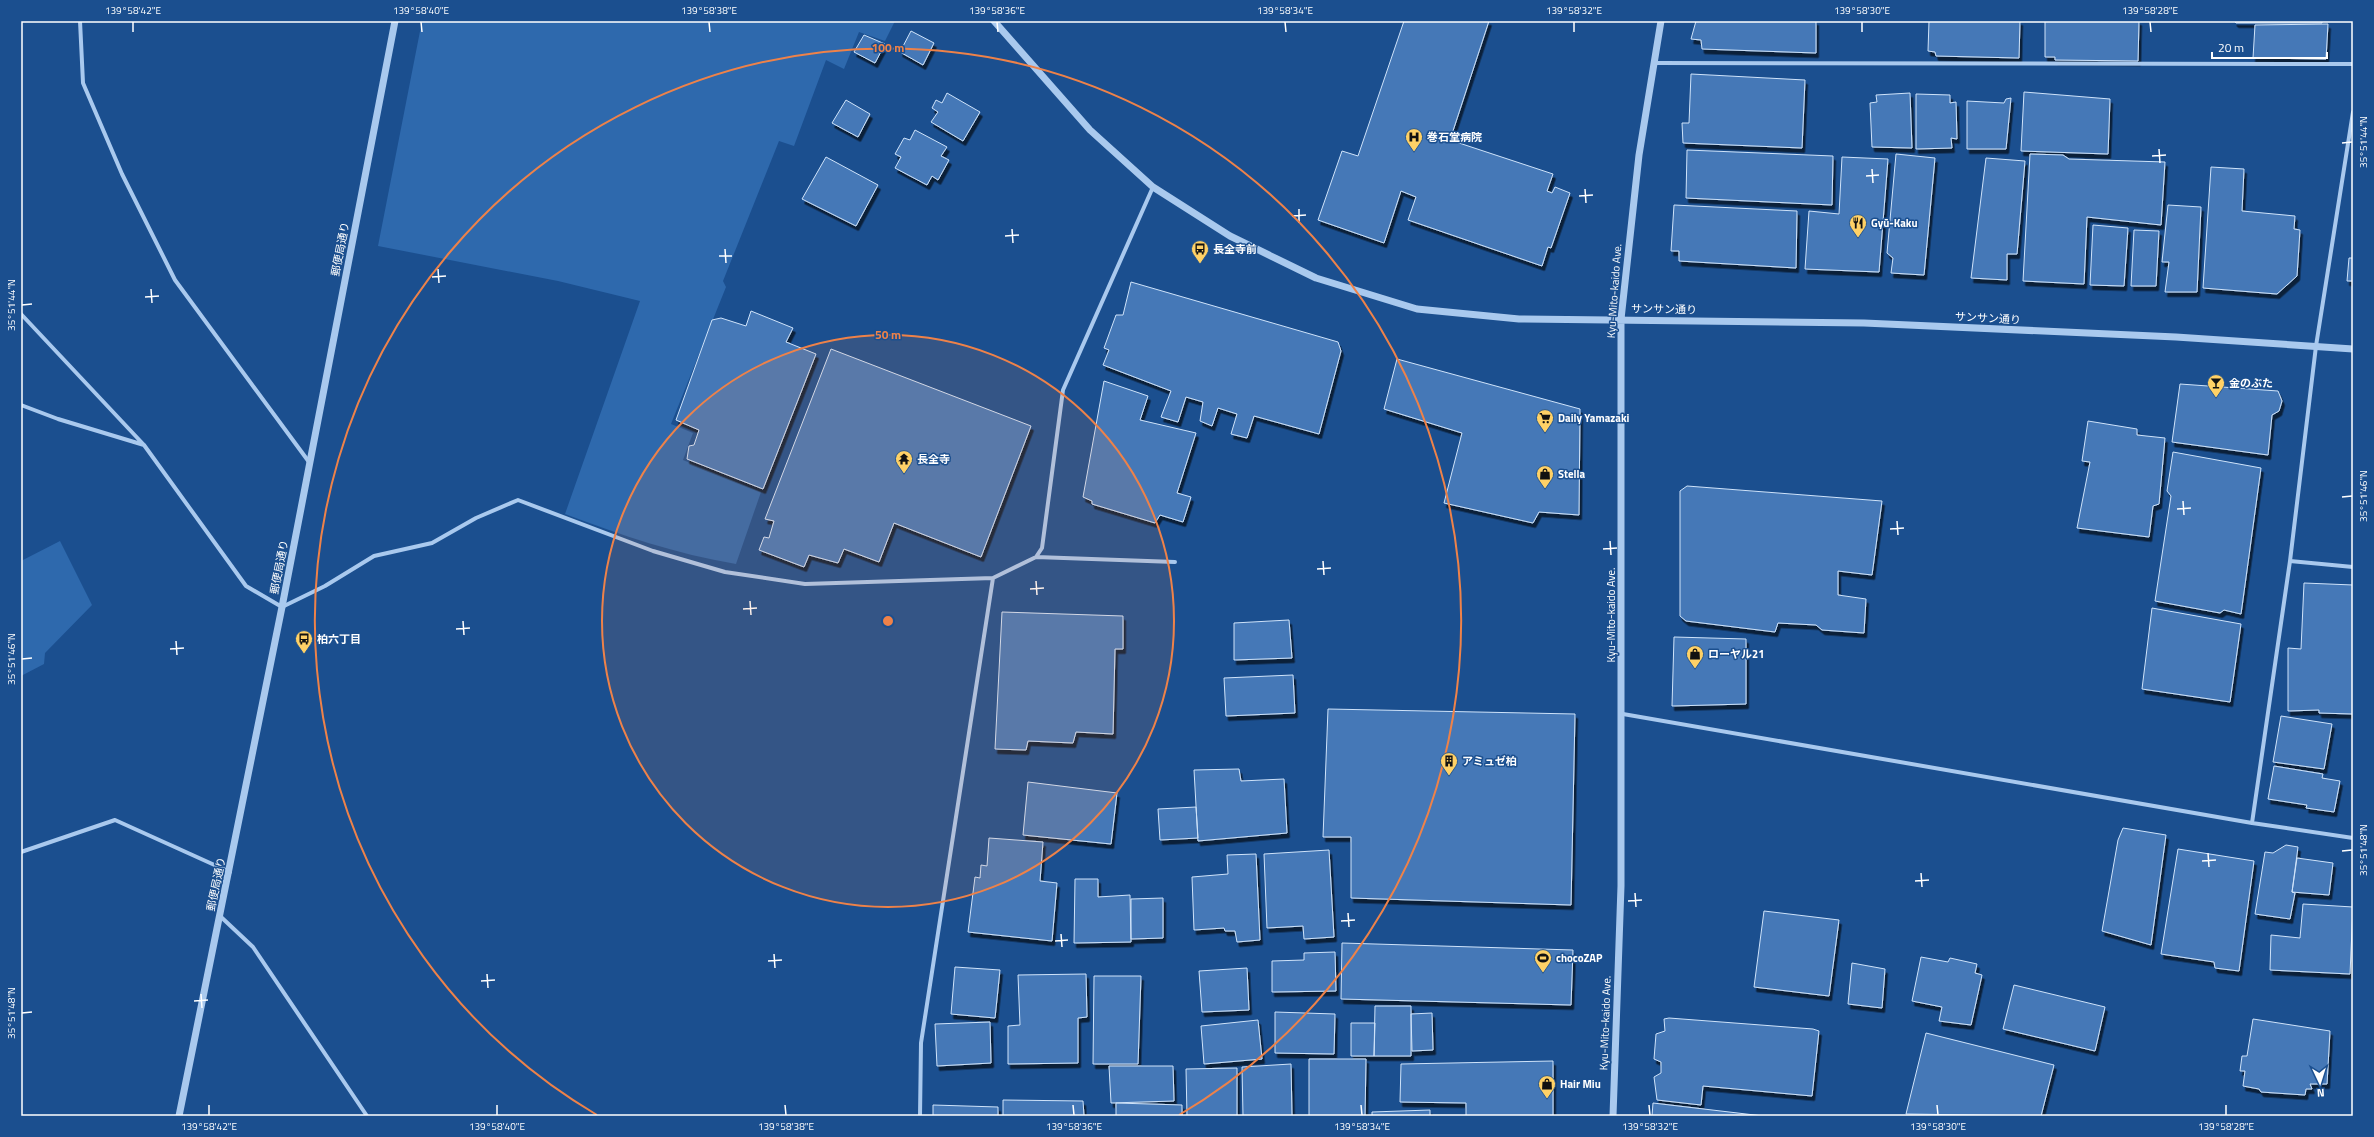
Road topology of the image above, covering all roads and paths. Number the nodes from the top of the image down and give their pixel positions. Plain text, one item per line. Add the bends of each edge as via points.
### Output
1 (80, 21) edge
2 (396, 21) edge
3 (994, 21) edge
4 (1661, 21) edge
5 (1654, 63) junction
6 (2353, 64) edge
7 (2353, 112) edge
8 (1153, 187) junction
9 (21, 314) edge
10 (1621, 319) junction
11 (2316, 346) junction
12 (2353, 350) edge
13 (21, 404) edge
14 (144, 445) junction
15 (310, 463) junction
16 (1036, 557) junction
17 (2290, 561) junction
18 (1175, 562) dead end
19 (2353, 568) edge
20 (994, 578) junction
21 (282, 607) junction
22 (1623, 714) junction
23 (2252, 823) junction
24 (2353, 838) edge
25 (21, 852) edge
26 (230, 872) junction
27 (220, 916) junction
28 (179, 1116) edge
29 (367, 1116) edge
30 (920, 1116) edge
31 (1613, 1116) edge

1 - 15 street via 83,83 122,174 175,280
2 - 15 street, 郵便局通り
3 - 8 street, サンサン通り via 1090,130
4 - 5 street, Kyu-Mito-kaido Ave.
5 - 6 street
5 - 10 street, Kyu-Mito-kaido Ave. via 1637,170
7 - 11 street
8 - 10 street, サンサン通り via 1230,236 1316,278 1417,309 1519,319
8 - 16 street via 1063,390 1042,548
9 - 14 street
10 - 11 street, サンサン通り via 1864,323
10 - 22 street, Kyu-Mito-kaido Ave.
11 - 12 street, サンサン通り
11 - 17 street
13 - 14 street
14 - 21 street via 246,586
15 - 21 street, 郵便局通り
16 - 18 street
16 - 20 street
17 - 19 street
17 - 23 street
20 - 21 street via 804,584 725,572 653,552 518,500 476,518 432,543 374,556 325,586
20 - 30 street via 921,1043
21 - 26 street, 郵便局通り
22 - 23 street
22 - 31 street, Kyu-Mito-kaido Ave. via 1621,886
23 - 24 street
25 - 26 street via 115,820
26 - 27 street, 郵便局通り
27 - 28 street, 郵便局通り
27 - 29 street via 253,946

